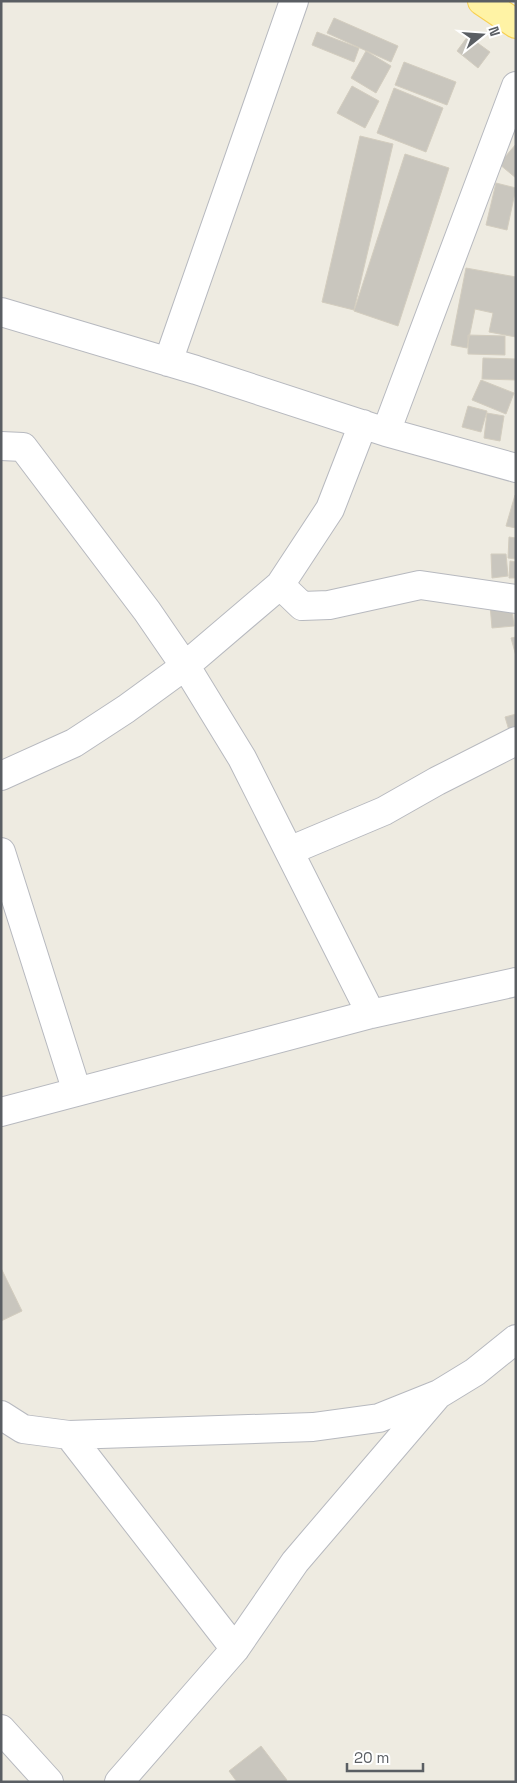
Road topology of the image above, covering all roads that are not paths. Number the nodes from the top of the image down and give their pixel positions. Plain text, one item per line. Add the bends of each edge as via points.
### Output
1 (294, 1) edge
2 (482, 1) edge
3 (516, 24) edge
4 (516, 86) edge
5 (1, 312) edge
6 (168, 362) junction
7 (375, 428) junction
8 (1, 446) edge
9 (516, 468) edge
10 (280, 585) junction
11 (516, 599) edge
12 (185, 666) junction
13 (516, 740) edge
14 (1, 776) edge
15 (289, 851) junction
16 (1, 852) edge
17 (516, 982) edge
18 (371, 1014) junction
19 (77, 1092) junction
20 (1, 1112) edge
21 (516, 1339) edge
22 (439, 1394) junction
23 (1, 1415) edge
24 (69, 1435) junction
25 (236, 1649) junction
26 (1, 1729) edge
27 (49, 1782) edge
28 (119, 1782) edge

1 - 6 street
2 - 3 main road
4 - 7 street
5 - 6 street
6 - 7 street
7 - 9 street
7 - 10 street via 330,509
8 - 12 street via 23,447
10 - 11 street via 302,606 329,605 420,585
10 - 12 street
12 - 14 street via 74,743
12 - 15 street via 242,758
13 - 15 street via 384,811
15 - 18 street
16 - 19 street
17 - 18 street
18 - 19 street
19 - 20 street
21 - 22 street via 475,1372
22 - 24 street via 379,1418 313,1427
22 - 25 street via 295,1562
23 - 24 street via 23,1429
24 - 25 street
25 - 28 street
26 - 27 street

